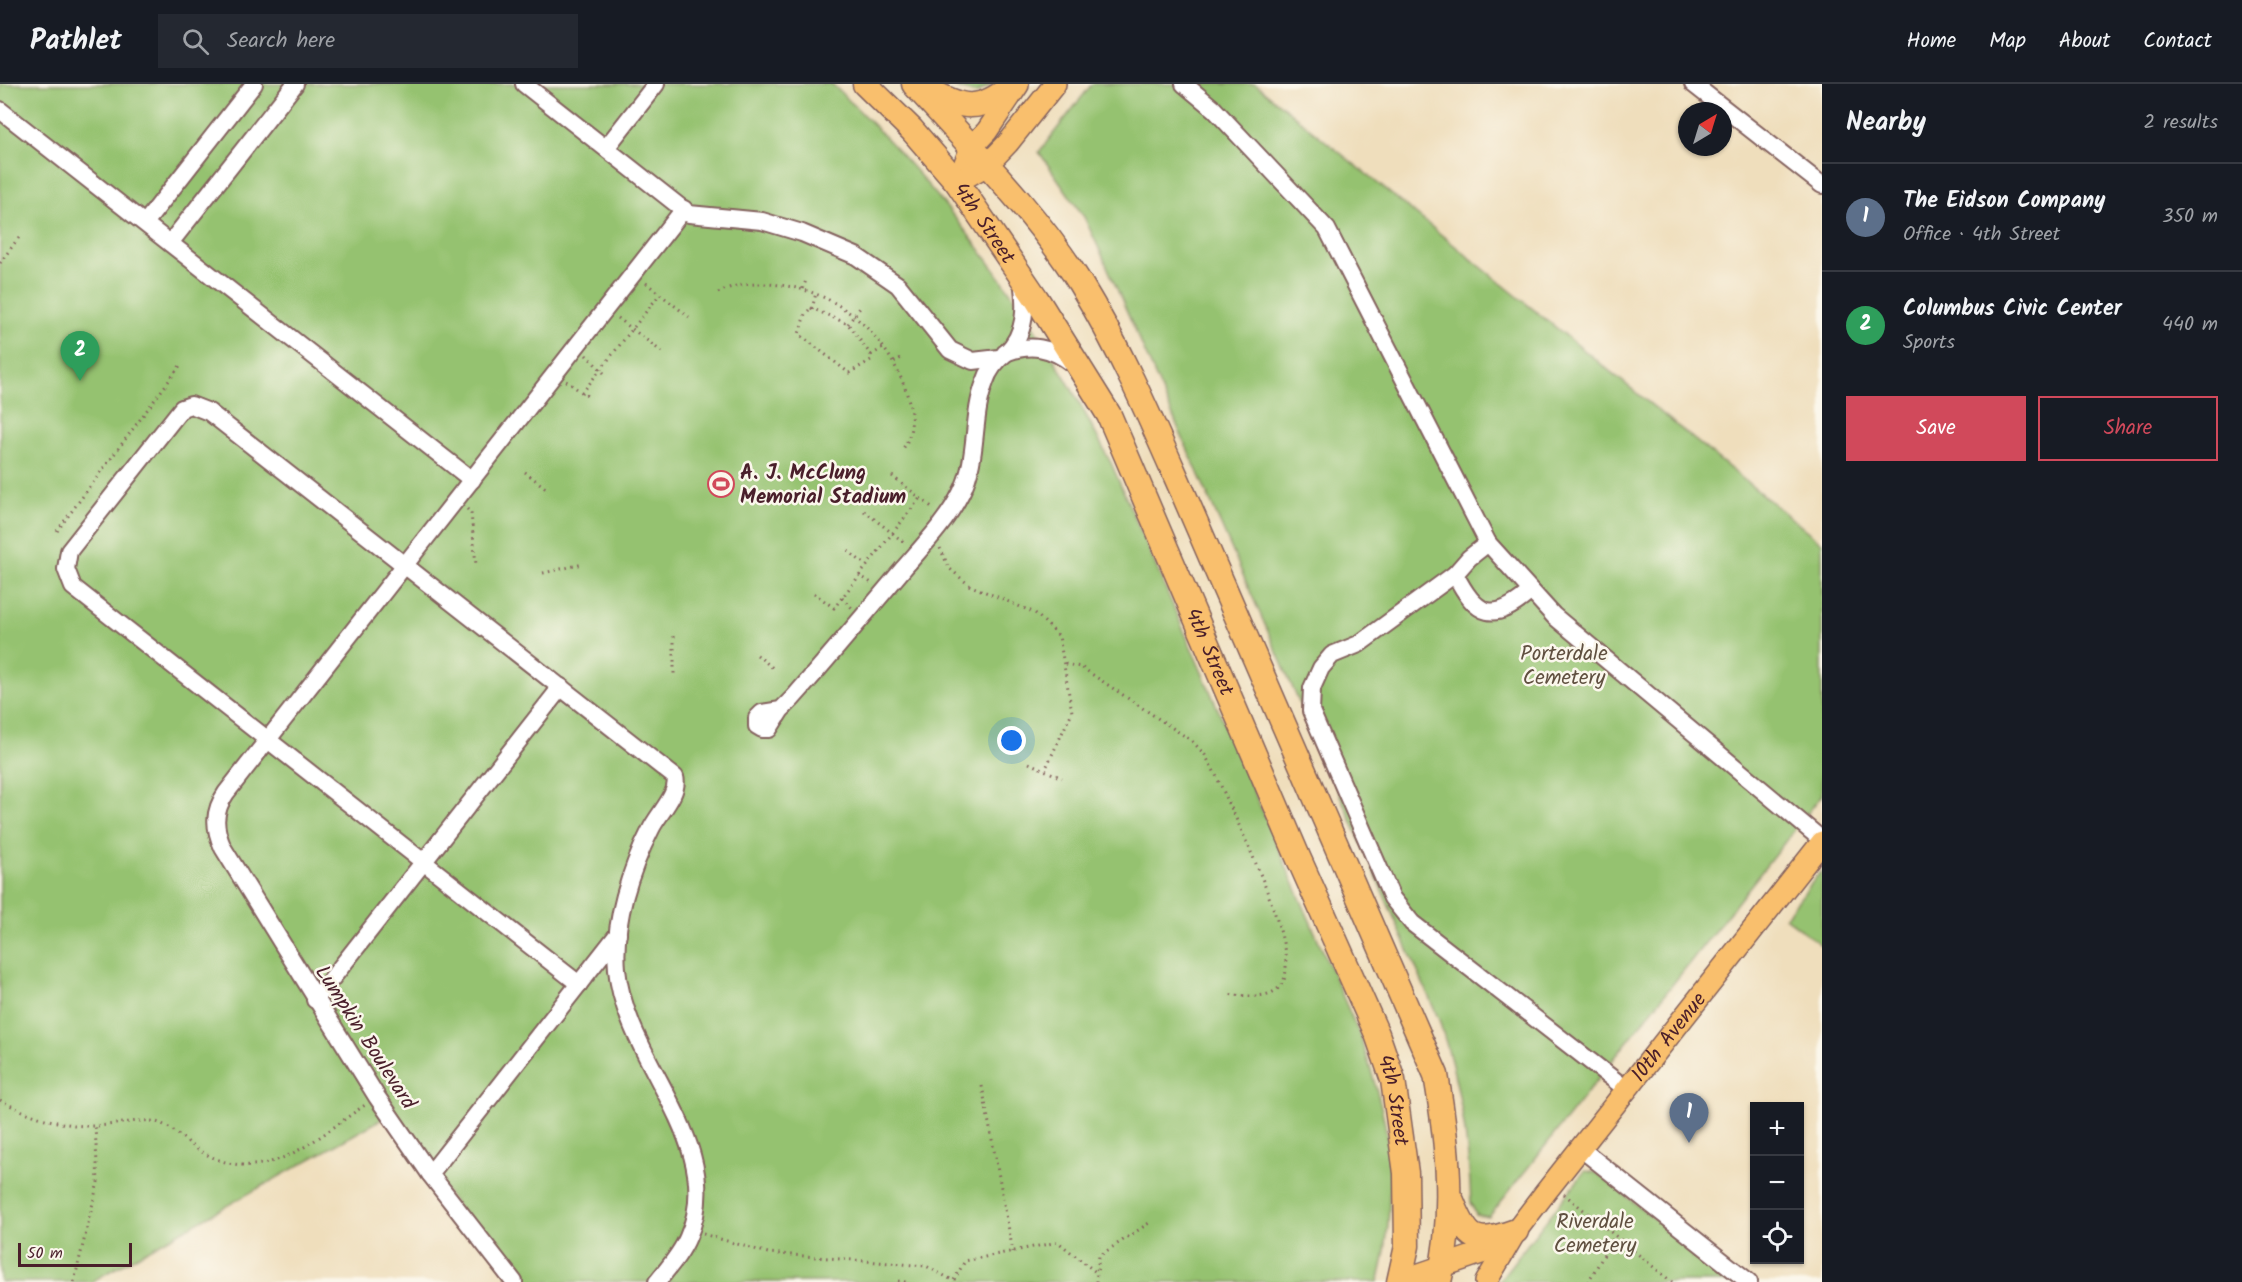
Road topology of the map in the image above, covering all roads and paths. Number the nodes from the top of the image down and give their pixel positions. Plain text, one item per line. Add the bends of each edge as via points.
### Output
1 (254, 84) edge
2 (295, 84) edge
3 (524, 84) edge
4 (656, 84) edge
5 (865, 84) edge
6 (914, 84) edge
7 (920, 84) edge
8 (1016, 84) edge
9 (1055, 84) edge
10 (1185, 84) edge
11 (1693, 84) edge
12 (0, 110) edge
13 (606, 148) junction
14 (979, 157) junction
15 (957, 182) junction
16 (1822, 184) edge
17 (684, 209) junction
18 (145, 223) junction
19 (20, 236) dead end
20 (170, 243) junction
21 (0, 263) edge
22 (1022, 277) junction
23 (643, 280) dead end
24 (806, 280) dead end
25 (803, 289) junction
26 (718, 293) dead end
27 (816, 293) junction
28 (660, 294) junction
29 (862, 306) dead end
30 (812, 309) junction
31 (615, 316) dead end
32 (854, 316) junction
33 (689, 317) dead end
34 (848, 324) junction
35 (632, 329) junction
36 (885, 347) junction
37 (662, 352) dead end
38 (585, 354) dead end
39 (1002, 355) junction
40 (871, 356) junction
41 (959, 356) junction
42 (903, 357) dead end
43 (894, 362) junction
44 (182, 363) dead end
45 (601, 369) junction
46 (1081, 370) junction
47 (605, 374) dead end
48 (564, 380) dead end
49 (582, 393) junction
50 (587, 396) dead end
51 (979, 398) junction
52 (902, 450) dead end
53 (525, 472) dead end
54 (892, 476) dead end
55 (472, 480) junction
56 (547, 489) dead end
57 (920, 498) junction
58 (465, 507) dead end
59 (864, 511) dead end
60 (944, 517) junction
61 (57, 531) dead end
62 (892, 533) junction
63 (933, 533) junction
64 (1488, 543) junction
65 (848, 550) dead end
66 (917, 552) junction
67 (583, 564) dead end
68 (405, 565) junction
69 (476, 566) dead end
70 (867, 566) junction
71 (543, 573) dead end
72 (1455, 574) junction
73 (1531, 591) junction
74 (814, 593) dead end
75 (674, 636) dead end
76 (757, 655) dead end
77 (1065, 664) junction
78 (774, 669) dead end
79 (674, 677) dead end
80 (561, 687) junction
81 (781, 710) dead end
82 (268, 740) junction
83 (1029, 763) dead end
84 (1045, 770) junction
85 (1062, 778) dead end
86 (1822, 841) edge
87 (424, 862) junction
88 (618, 934) junction
89 (579, 984) junction
90 (1227, 994) dead end
91 (315, 1000) junction
92 (982, 1086) dead end
93 (1626, 1089) junction
94 (377, 1097) junction
95 (0, 1100) edge
96 (95, 1126) junction
97 (1580, 1148) junction
98 (430, 1174) junction
99 (1552, 1184) junction
100 (1450, 1197) junction
101 (1152, 1221) dead end
102 (1516, 1231) junction
103 (1615, 1236) junction
104 (699, 1241) dead end
105 (1013, 1251) junction
106 (1097, 1273) junction
107 (1441, 1275) edge
108 (897, 1281) edge
109 (954, 1281) edge
110 (74, 1282) edge
111 (514, 1282) edge
112 (657, 1282) edge
113 (906, 1282) edge
114 (1096, 1282) edge
115 (1399, 1282) edge
116 (1486, 1282) edge
117 (1588, 1282) edge
118 (1672, 1282) edge
119 (1749, 1282) edge

1 - 18 street
2 - 20 street
3 - 13 street
4 - 13 street
5 - 15 highway, 4th Street
6 - 14 highway, 4th Street
7 - 8 highway via 950,102 973,106 994,101
8 - 14 main road via 987,130
9 - 14 main road via 1008,143
10 - 64 street via 1214,109 1327,229
11 - 16 street
12 - 18 street
13 - 17 street
14 - 15 main road
14 - 100 highway, 4th Street via 1080,283 1150,417 1436,1076 1448,1146
15 - 22 highway, 4th Street
17 - 41 street via 698,216 780,226 856,256 898,285 945,345
17 - 55 street
18 - 20 street
19 - 21 path
20 - 55 street
22 - 39 street via 1024,319 1018,336
22 - 46 highway, 4th Street
23 - 28 path
24 - 25 path
25 - 26 path via 754,284
25 - 27 path
27 - 30 path
27 - 32 path
28 - 33 path
28 - 35 path
29 - 32 path
30 - 34 path
30 - 40 path via 806,313 798,334 849,373 870,361
31 - 35 path
32 - 34 path
32 - 36 path
34 - 40 path
35 - 37 path
35 - 45 path
36 - 40 path
36 - 43 path
38 - 45 path
39 - 41 street via 981,361
39 - 46 street via 1024,347 1041,347
39 - 51 street via 988,374
41 - 51 street via 975,373
42 - 43 path
43 - 52 path via 912,419
44 - 61 path
45 - 47 path
45 - 49 path
46 - 115 highway, 4th Street via 1109,416 1377,1034 1393,1080 1406,1173 1407,1246
48 - 49 path
49 - 50 path
51 - 60 street via 969,472 961,494
53 - 56 path
54 - 57 path
55 - 68 street
57 - 60 path
57 - 62 path
58 - 69 path via 472,515
59 - 62 path
60 - 63 street
62 - 66 path
62 - 70 path
63 - 66 street
63 - 77 path via 944,561 958,577 982,593 1035,613 1054,628
64 - 72 street
64 - 73 street
65 - 70 path
66 - 81 street
67 - 71 path
68 - 80 street
68 - 82 street
68 - 82 street via 209,412 191,405 176,415 69,551 66,569 73,586
70 - 74 path via 834,608
72 - 73 street via 1465,594 1482,610 1500,612
72 - 93 street via 1359,645 1332,655 1312,688 1311,711 1392,898 1412,923
73 - 86 street via 1554,616
75 - 79 path
76 - 78 path
77 - 84 path via 1071,714
77 - 90 path via 1081,667 1192,741 1216,775 1278,920 1286,959 1283,982 1274,991 1258,996
80 - 87 street
80 - 88 street via 673,775 677,783 636,861
82 - 87 street
82 - 91 street, Lumpkin Boulevard via 222,800 216,819 220,841
83 - 84 path
84 - 85 path
86 - 93 main road, 10th Avenue
87 - 89 street
87 - 91 street
88 - 89 street
88 - 112 street via 617,968 623,1004 647,1062 688,1138 697,1186 696,1213 688,1236
89 - 98 street
91 - 94 street, Lumpkin Boulevard
92 - 105 path
93 - 97 main road, 10th Avenue
94 - 96 path via 296,1151 259,1167 215,1160 155,1122
94 - 98 street, Lumpkin Boulevard
95 - 96 path via 55,1122
96 - 110 path via 98,1182
97 - 99 main road, 10th Avenue
97 - 119 street
98 - 111 street, Lumpkin Boulevard
99 - 102 main road, 10th Avenue
99 - 103 path
100 - 102 highway via 1462,1228 1472,1235 1490,1240
100 - 107 highway, 4th Street
101 - 106 path via 1099,1256
102 - 107 main road, 10th Avenue via 1496,1248
102 - 116 main road, 10th Avenue
103 - 117 path
103 - 118 path
104 - 109 path via 702,1232 768,1253 926,1266
105 - 106 path via 1058,1242
105 - 109 path via 965,1261
106 - 114 path
107 - 115 main road, 10th Avenue
108 - 113 path

